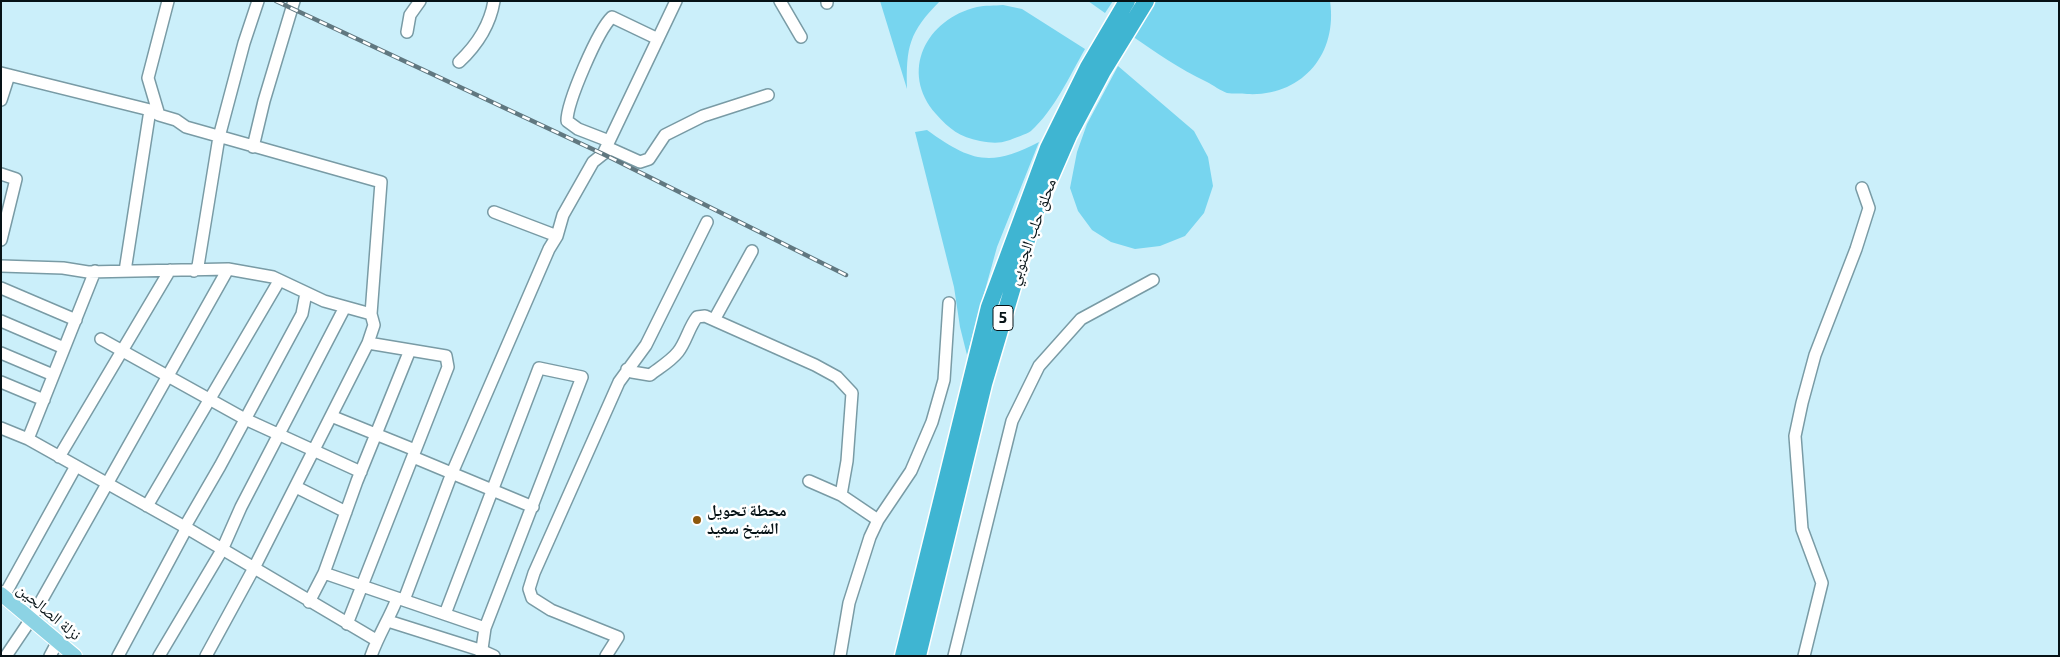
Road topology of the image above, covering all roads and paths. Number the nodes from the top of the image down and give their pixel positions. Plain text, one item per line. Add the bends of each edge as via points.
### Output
1 (168, 1) edge
2 (258, 1) edge
3 (294, 1) edge
4 (420, 1) edge
5 (494, 1) edge
6 (676, 1) edge
7 (780, 1) edge
8 (1126, 1) edge
9 (1146, 1) edge
10 (407, 32) dead end
11 (801, 37) dead end
12 (658, 39) junction
13 (459, 62) dead end
14 (5, 74) edge
15 (768, 95) dead end
16 (1, 100) edge
17 (154, 112) junction
18 (219, 137) junction
19 (609, 141) junction
20 (253, 147) junction
21 (603, 154) junction
22 (1, 174) edge
23 (1862, 188) dead end
24 (494, 212) dead end
25 (708, 222) dead end
26 (557, 236) junction
27 (1, 240) edge
28 (752, 251) dead end
29 (1, 266) edge
30 (228, 269) junction
31 (170, 270) junction
32 (95, 271) junction
33 (124, 271) junction
34 (194, 271) junction
35 (1153, 280) dead end
36 (279, 281) junction
37 (1, 288) edge
38 (306, 293) junction
39 (949, 303) dead end
40 (345, 307) junction
41 (371, 314) junction
42 (76, 320) junction
43 (714, 320) junction
44 (1, 321) edge
45 (101, 338) dead end
46 (368, 343) junction
47 (64, 348) junction
48 (122, 350) junction
49 (410, 350) junction
50 (1, 354) edge
51 (628, 369) junction
52 (53, 376) junction
53 (167, 376) junction
54 (1, 382) edge
55 (210, 399) junction
56 (44, 400) junction
57 (331, 416) junction
58 (245, 419) junction
59 (1, 428) edge
60 (376, 433) junction
61 (278, 434) junction
62 (28, 439) junction
63 (314, 450) junction
64 (414, 453) junction
65 (59, 457) junction
66 (76, 466) junction
67 (362, 472) junction
68 (452, 473) junction
69 (809, 481) dead end
70 (107, 484) junction
71 (296, 487) junction
72 (493, 490) junction
73 (841, 495) junction
74 (147, 506) junction
75 (533, 507) junction
76 (346, 512) junction
77 (878, 520) junction
78 (185, 528) junction
79 (222, 550) junction
80 (254, 568) junction
81 (324, 573) junction
82 (362, 586) junction
83 (2, 595) edge
84 (400, 600) junction
85 (309, 602) junction
86 (444, 614) junction
87 (31, 619) junction
88 (388, 621) junction
89 (347, 624) junction
90 (486, 628) junction
91 (58, 640) junction
92 (376, 640) junction
93 (486, 654) edge
94 (6, 656) edge
95 (50, 656) edge
96 (75, 656) edge
97 (118, 656) edge
98 (159, 656) edge
99 (206, 656) edge
100 (372, 656) edge
101 (606, 656) edge
102 (840, 656) edge
103 (903, 656) edge
104 (918, 656) edge
105 (954, 656) edge
106 (1804, 656) edge

1 - 17 street via 148,78
2 - 18 street
3 - 20 street
4 - 10 street via 410,15
5 - 13 street via 484,31
6 - 12 street
7 - 11 street
8 - 103 highway, محلق حلب الجنوبي / 5 via 1088,67 1048,148 989,307
9 - 104 highway, محلق حلب الجنوبي / 5 via 1098,79 1035,213 984,384
12 - 19 street
12 - 19 street via 612,17 597,42 573,94 567,121
14 - 16 street
14 - 17 street
15 - 21 street via 704,116 665,135 644,162 611,149
17 - 18 street via 186,127
17 - 33 street
18 - 20 street
18 - 34 street via 198,266
19 - 21 street
20 - 41 street via 381,182
21 - 26 street via 593,162 571,200
22 - 27 street via 16,179
23 - 106 street via 1869,208 1815,355 1795,436 1802,529 1822,583
24 - 26 street
25 - 51 street via 646,345
26 - 68 street
28 - 43 street
29 - 32 street
30 - 34 street
30 - 36 street
30 - 53 street
31 - 33 street
31 - 34 street
31 - 48 street
32 - 33 street
32 - 42 street
35 - 105 street via 1081,319 1039,366 1012,421
36 - 38 street
36 - 55 street
37 - 42 street
38 - 40 street
38 - 58 street via 302,314
39 - 77 street via 944,380 932,422 911,471
40 - 41 street
40 - 61 street
41 - 46 street via 374,325
42 - 47 street
43 - 51 street via 697,317 678,352 650,375
43 - 73 street via 815,365 837,377 852,393
44 - 47 street
45 - 48 street
46 - 49 street
46 - 57 street
47 - 52 street
48 - 53 street
48 - 65 street
49 - 60 street
49 - 64 street via 446,356 448,368
50 - 52 street
51 - 101 street via 619,382 529,589 532,598 551,610 618,637
52 - 56 street
53 - 55 street
53 - 70 street
54 - 56 street
55 - 58 street
55 - 74 street
56 - 62 street
57 - 60 street
57 - 63 street
58 - 61 street
58 - 78 street
59 - 62 street
60 - 64 street
60 - 67 street
61 - 63 street
61 - 79 street
62 - 65 street
63 - 67 street
63 - 71 street
64 - 68 street
64 - 82 street
65 - 66 street
66 - 70 street
66 - 83 street
67 - 76 street
68 - 72 street
68 - 84 street
69 - 73 street
70 - 74 street
70 - 87 street
71 - 76 street
71 - 80 street
72 - 75 street
72 - 75 street via 539,368 582,377
72 - 86 street
73 - 77 street
74 - 78 street
75 - 90 street
76 - 81 street
77 - 102 street via 854,587
78 - 79 street
78 - 97 street
79 - 80 street
79 - 98 street
80 - 85 street
80 - 99 street
81 - 82 street
81 - 85 street
82 - 84 street
82 - 89 street
83 - 87 main road, نزلة الصالحين
84 - 86 street
84 - 88 street
85 - 89 street
86 - 90 street
87 - 91 main road, نزلة الصالحين
87 - 94 street
88 - 92 street
88 - 93 street
89 - 92 street
90 - 93 street
91 - 95 street
91 - 96 main road, نزلة الصالحين
92 - 100 street

